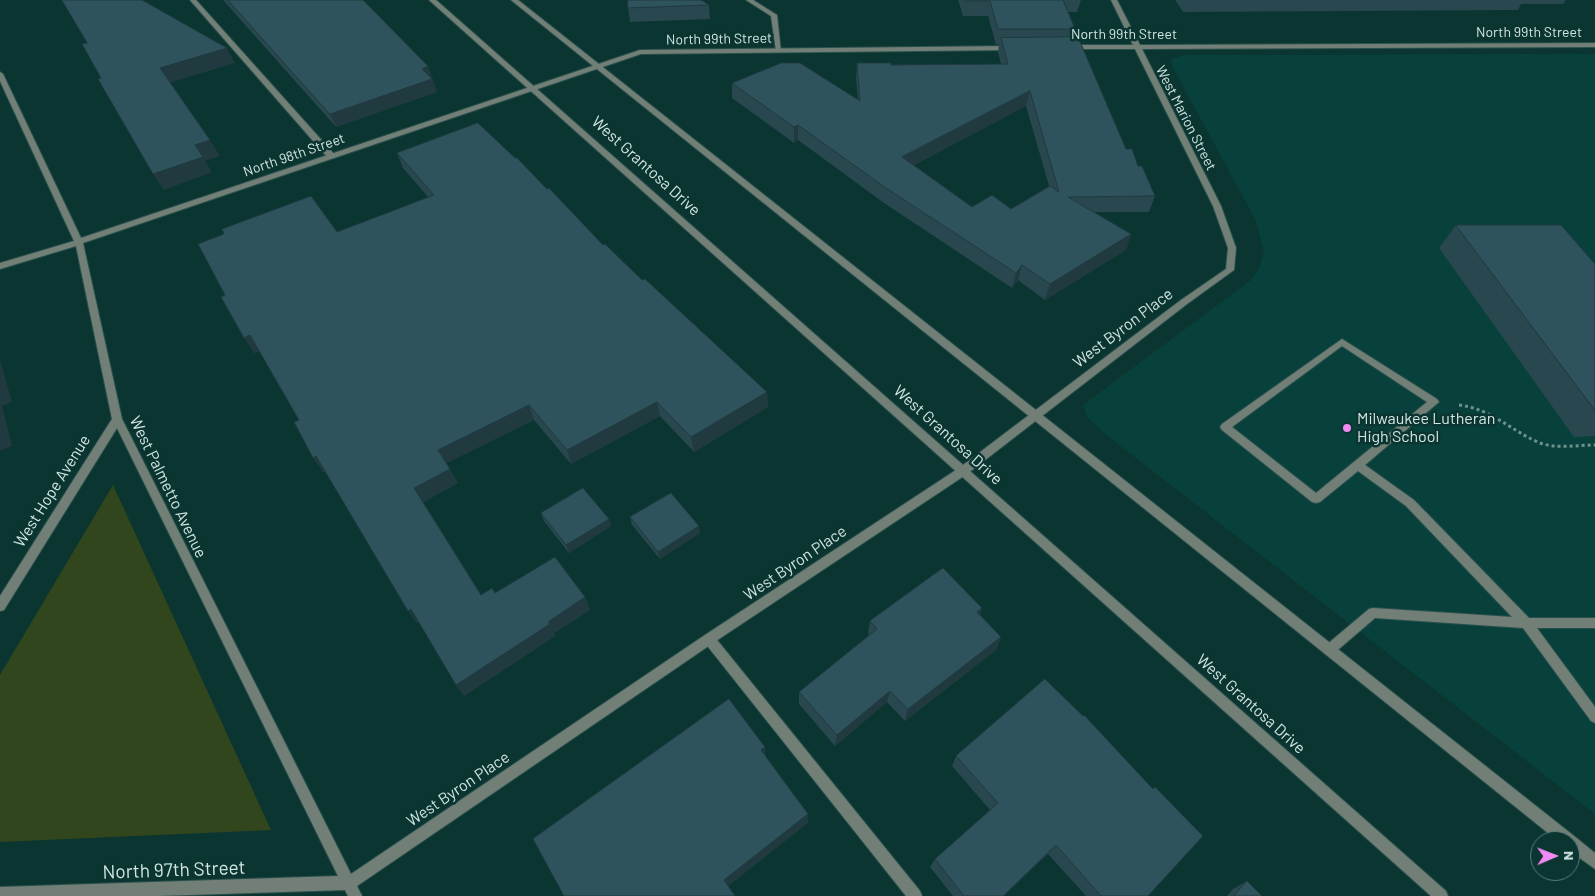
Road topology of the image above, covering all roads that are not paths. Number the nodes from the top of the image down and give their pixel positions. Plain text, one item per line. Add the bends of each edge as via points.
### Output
1 (193, 0) edge
2 (432, 0) edge
3 (514, 0) edge
4 (749, 0) edge
5 (1114, 0) edge
6 (1595, 45) edge
7 (1136, 46) junction
8 (1067, 47) edge
9 (1017, 48) edge
10 (779, 50) junction
11 (596, 66) junction
12 (0, 74) edge
13 (532, 88) junction
14 (331, 156) junction
15 (79, 242) junction
16 (1232, 248) joint
17 (0, 266) edge
18 (1037, 415) junction
19 (117, 419) junction
20 (1358, 465) junction
21 (963, 471) junction
22 (0, 606) edge
23 (1526, 623) junction
24 (1595, 623) edge
25 (709, 639) junction
26 (1330, 650) junction
27 (1595, 717) edge
28 (1555, 831) edge
29 (1580, 850) edge
30 (1595, 862) edge
31 (350, 883) junction
32 (0, 894) edge
33 (355, 896) edge
34 (915, 896) edge
35 (1441, 896) edge

1 - 14 street
2 - 13 street, West Grantosa Drive
3 - 11 street
4 - 10 street via 774,15
5 - 7 street, West Marion Street
6 - 7 street, North 99th Street
7 - 8 street, North 99th Street
7 - 16 street, West Marion Street via 1217,206
9 - 10 street, North 99th Street
10 - 11 street, North 99th Street via 640,52
11 - 13 street, North 98th Street
11 - 18 street
12 - 15 street, West Palmetto Avenue
13 - 14 street, North 98th Street
13 - 21 street, West Grantosa Drive
14 - 15 street, North 98th Street
15 - 17 street, North 98th Street
15 - 19 street, West Palmetto Avenue
16 - 18 street, West Byron Place via 1230,270
18 - 21 street, West Byron Place
18 - 26 street
19 - 22 street, West Hope Avenue
19 - 31 street, West Palmetto Avenue
20 - 20 street via 1316,499 1225,427 1342,342 1434,402
20 - 23 street via 1410,503
21 - 25 street, West Byron Place
21 - 35 street, West Grantosa Drive
23 - 24 street
23 - 26 street via 1373,613
23 - 27 street
25 - 31 street, West Byron Place
25 - 34 street
26 - 28 street
29 - 30 street
31 - 32 street, North 97th Street
31 - 33 street, West Palmetto Avenue

